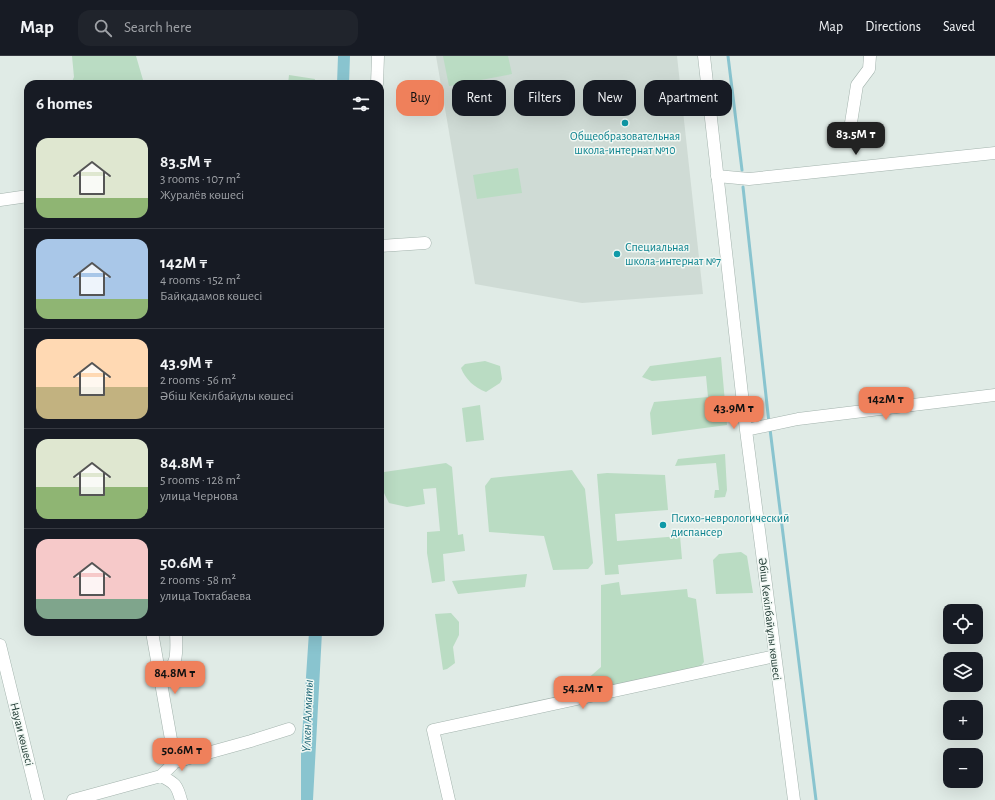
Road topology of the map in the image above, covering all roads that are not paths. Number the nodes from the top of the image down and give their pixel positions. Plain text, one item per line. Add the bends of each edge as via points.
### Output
1 (378, 56) edge
2 (704, 56) edge
3 (870, 56) edge
4 (377, 80) edge
5 (850, 129) dead end
6 (995, 153) edge
7 (717, 176) junction
8 (24, 197) edge
9 (0, 200) edge
10 (424, 243) dead end
11 (384, 246) edge
12 (995, 395) edge
13 (746, 430) junction
14 (153, 636) edge
15 (176, 636) edge
16 (0, 645) edge
17 (774, 656) junction
18 (161, 681) junction
19 (289, 729) dead end
20 (175, 762) junction
21 (162, 776) junction
22 (38, 800) edge
23 (73, 800) edge
24 (181, 800) edge
25 (449, 800) edge
26 (794, 800) edge

1 - 4 street
2 - 7 street, Әбіш Кекілбайұлы көшесі
3 - 5 street via 869,69 857,85
6 - 7 street via 749,179
7 - 13 street, Әбіш Кекілбайұлы көшесі
8 - 9 street
10 - 11 street
12 - 13 street via 798,419
13 - 17 street, Әбіш Кекілбайұлы көшесі
14 - 18 street
15 - 18 street via 175,662
16 - 22 street, Науаи көшесі
17 - 25 street via 432,730
17 - 26 street, Әбіш Кекілбайұлы көшесі
18 - 20 street
19 - 20 street
20 - 21 street
21 - 23 street
21 - 24 street via 178,788

